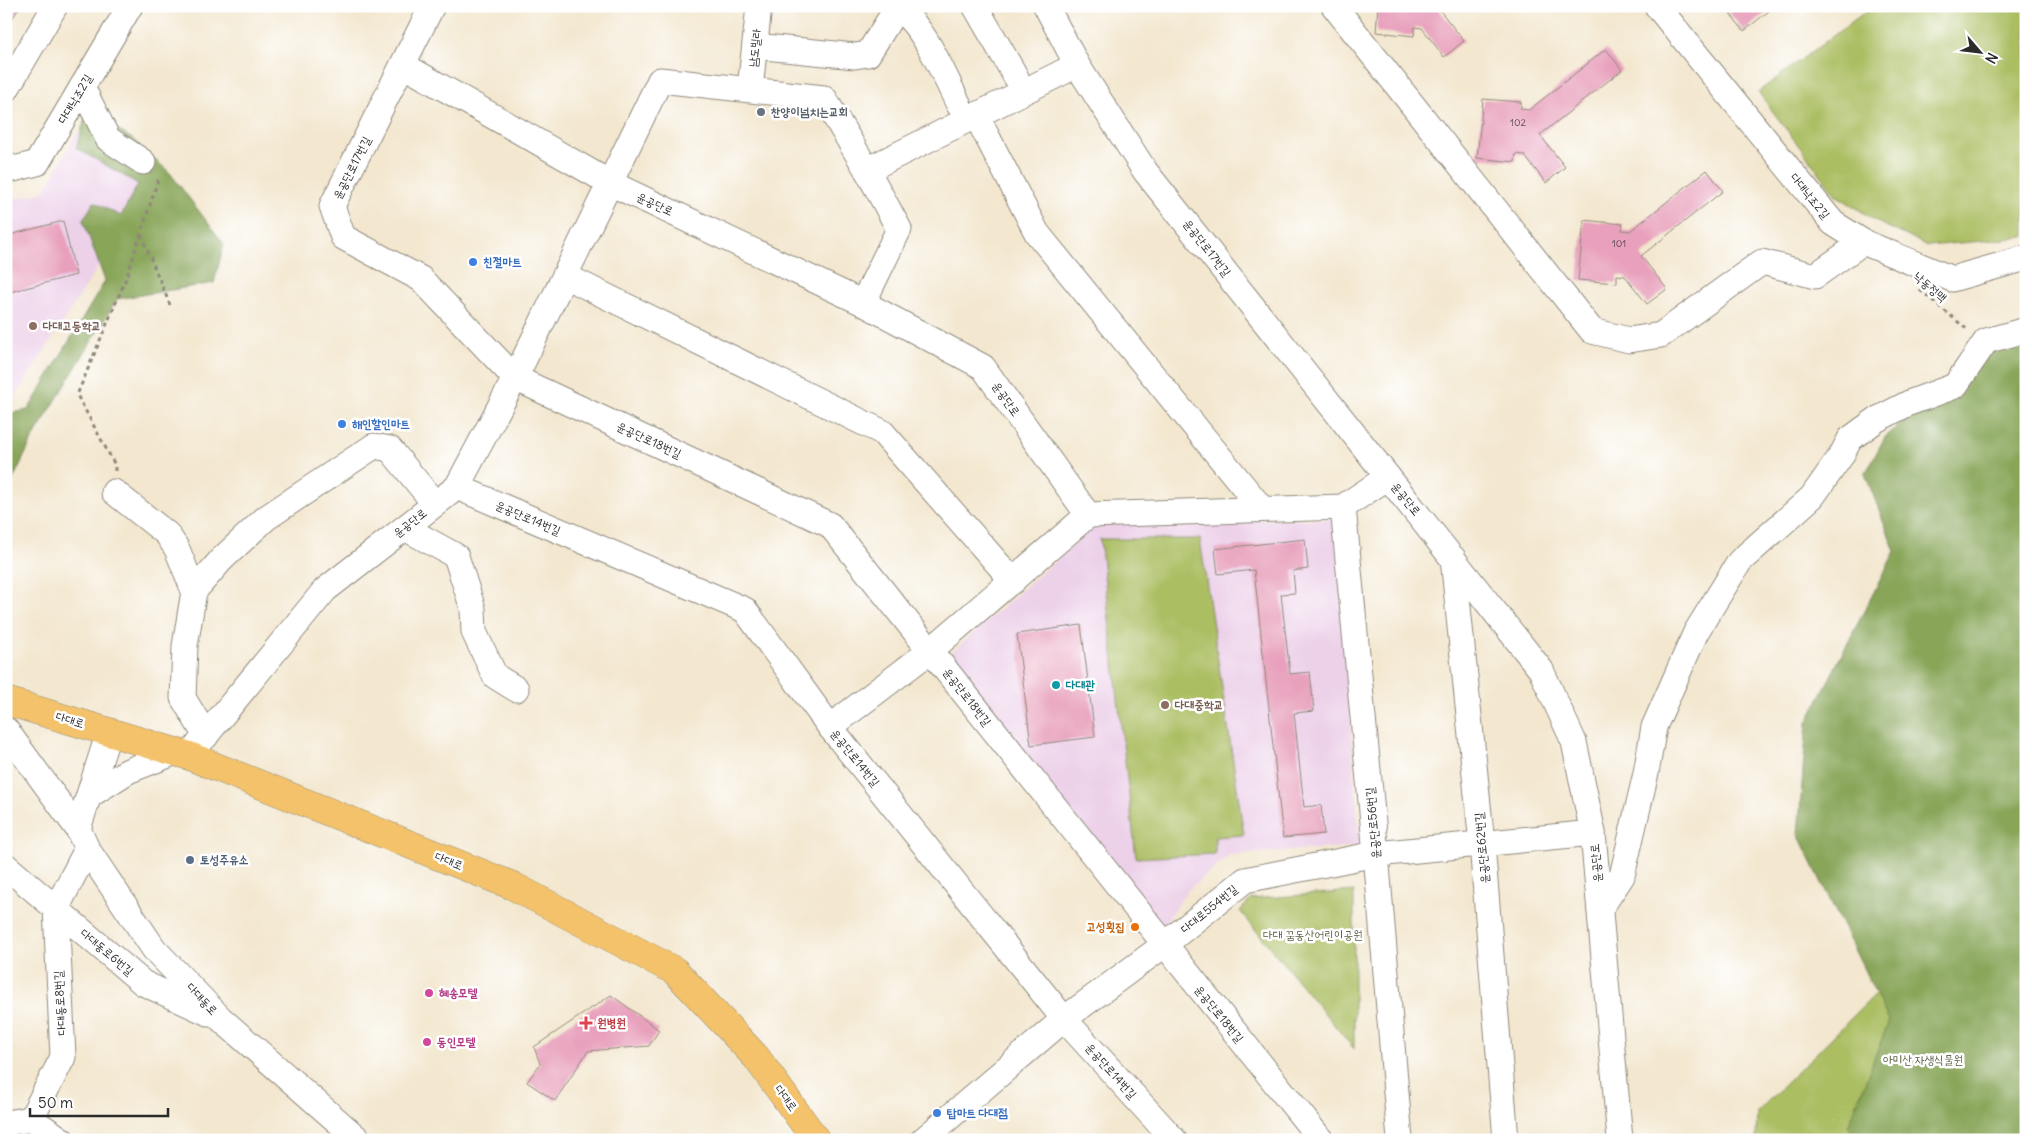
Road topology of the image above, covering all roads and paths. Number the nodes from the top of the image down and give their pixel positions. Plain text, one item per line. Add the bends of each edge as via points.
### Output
1 (55, 6) edge
2 (130, 6) edge
3 (432, 6) edge
4 (759, 6) edge
5 (975, 6) edge
6 (1046, 6) edge
7 (1334, 6) edge
8 (1657, 6) edge
9 (895, 7) edge
10 (755, 46) junction
11 (403, 65) junction
12 (1077, 65) junction
13 (1016, 77) dead end
14 (82, 87) junction
15 (750, 89) junction
16 (6, 90) edge
17 (967, 110) junction
18 (143, 162) joint
19 (6, 165) edge
20 (867, 170) junction
21 (610, 183) junction
22 (140, 234) junction
23 (1863, 242) junction
24 (2026, 258) edge
25 (565, 276) junction
26 (1914, 285) dead end
27 (863, 303) junction
28 (170, 305) dead end
29 (2026, 330) edge
30 (1986, 341) junction
31 (515, 378) junction
32 (1388, 477) junction
33 (456, 487) junction
34 (114, 492) joint
35 (436, 504) junction
36 (1343, 507) junction
37 (1262, 509) junction
38 (1088, 515) junction
39 (405, 528) junction
40 (1453, 558) junction
41 (1012, 580) junction
42 (194, 590) junction
43 (930, 651) junction
44 (516, 689) dead end
45 (6, 701) edge
46 (830, 727) junction
47 (6, 730) edge
48 (108, 732) junction
49 (190, 748) junction
50 (90, 795) junction
51 (1593, 833) junction
52 (83, 839) junction
53 (1482, 844) junction
54 (1376, 854) junction
55 (6, 866) edge
56 (56, 909) junction
57 (1600, 909) junction
58 (1164, 945) junction
59 (221, 1019) junction
60 (1064, 1019) junction
61 (31, 1119) junction
62 (6, 1123) edge
63 (62, 1140) edge
64 (359, 1140) edge
65 (816, 1140) edge
66 (923, 1140) edge
67 (1174, 1140) edge
68 (1321, 1140) edge
69 (1400, 1140) edge
70 (1506, 1140) edge
71 (1620, 1140) edge

1 - 16 street
2 - 14 street, 다대낙조2길
3 - 11 street, 윤공단로17번길
4 - 10 street, 남도빌라
5 - 13 street
6 - 12 street, 윤공단로17번길
7 - 23 street via 1592,331 1629,340 1661,335 1762,262 1815,276
8 - 23 street, 다대낙조2길 via 1832,223
9 - 10 street via 868,54 855,56
9 - 17 street via 915,25
10 - 15 street, 남도빌라
11 - 21 street
11 - 31 street, 윤공단로17번길 via 332,206 343,237 421,279
12 - 17 street
12 - 32 street, 윤공단로17번길 via 1145,170
14 - 18 street via 108,139
14 - 19 street, 다대낙조2길 via 37,164 14,169
15 - 20 street via 824,98
15 - 21 street via 660,80
17 - 20 street
17 - 37 street via 1037,233
18 - 22 path via 160,176
20 - 27 street via 899,229
21 - 25 street, 윤공단로
21 - 27 street, 윤공단로
22 - 28 path
22 - 34 path via 127,276 77,395 115,465
23 - 24 street, 다대낙조2길 via 1952,279
25 - 31 street, 윤공단로
25 - 41 street via 882,432
26 - 30 path, 낙동정맥 via 1963,327
27 - 38 street, 윤공단로 via 983,367
29 - 30 street
30 - 57 street via 1955,386 1909,403 1876,420 1850,439 1812,497 1740,561 1696,632 1654,727 1622,876
31 - 33 street, 윤공단로
31 - 43 street, 윤공단로18번길 via 830,524
32 - 36 street, 윤공단로
32 - 40 street, 윤공단로
33 - 35 street, 윤공단로
33 - 46 street, 윤공단로14번길 via 745,610
34 - 42 street via 167,534
35 - 39 street, 윤공단로
35 - 42 street via 390,449 374,446 266,518
36 - 37 street
36 - 54 street, 윤공단로56번길
37 - 38 street
38 - 41 street
39 - 44 street via 456,556 473,608 474,632 496,676
39 - 49 street, 윤공단로 via 325,590
40 - 51 street, 윤공단로 via 1541,670 1574,742
40 - 53 street, 윤공단로62번길
41 - 43 street
42 - 49 street via 185,646 183,698
43 - 46 street
43 - 58 street, 윤공단로18번길
45 - 48 main road, 다대로
46 - 60 street, 윤공단로14번길
47 - 52 street, 다대동로
48 - 49 main road, 다대로
48 - 50 street, 다대동로8번길
49 - 50 street via 128,772
49 - 65 main road, 다대로 via 513,886 674,972 756,1057
50 - 52 street, 다대동로8번길
51 - 53 street, 다대로554번길
51 - 57 street, 윤공단로
52 - 56 street, 다대동로8번길
52 - 59 street, 다대동로 via 154,948
53 - 54 street, 다대로554번길
53 - 70 street, 윤공단로62번길
54 - 58 street, 다대로554번길 via 1245,880
54 - 69 street, 윤공단로56번길
55 - 56 street, 다대동로6번길
56 - 59 street, 다대동로6번길 via 143,983
56 - 61 street, 다대동로8번길 via 62,1058
57 - 71 street, 윤공단로
58 - 60 street, 다대로554번길
58 - 68 street, 윤공단로18번길
59 - 64 street, 다대동로
60 - 66 street, 다대로554번길
60 - 67 street, 윤공단로14번길
61 - 62 street
61 - 63 street

